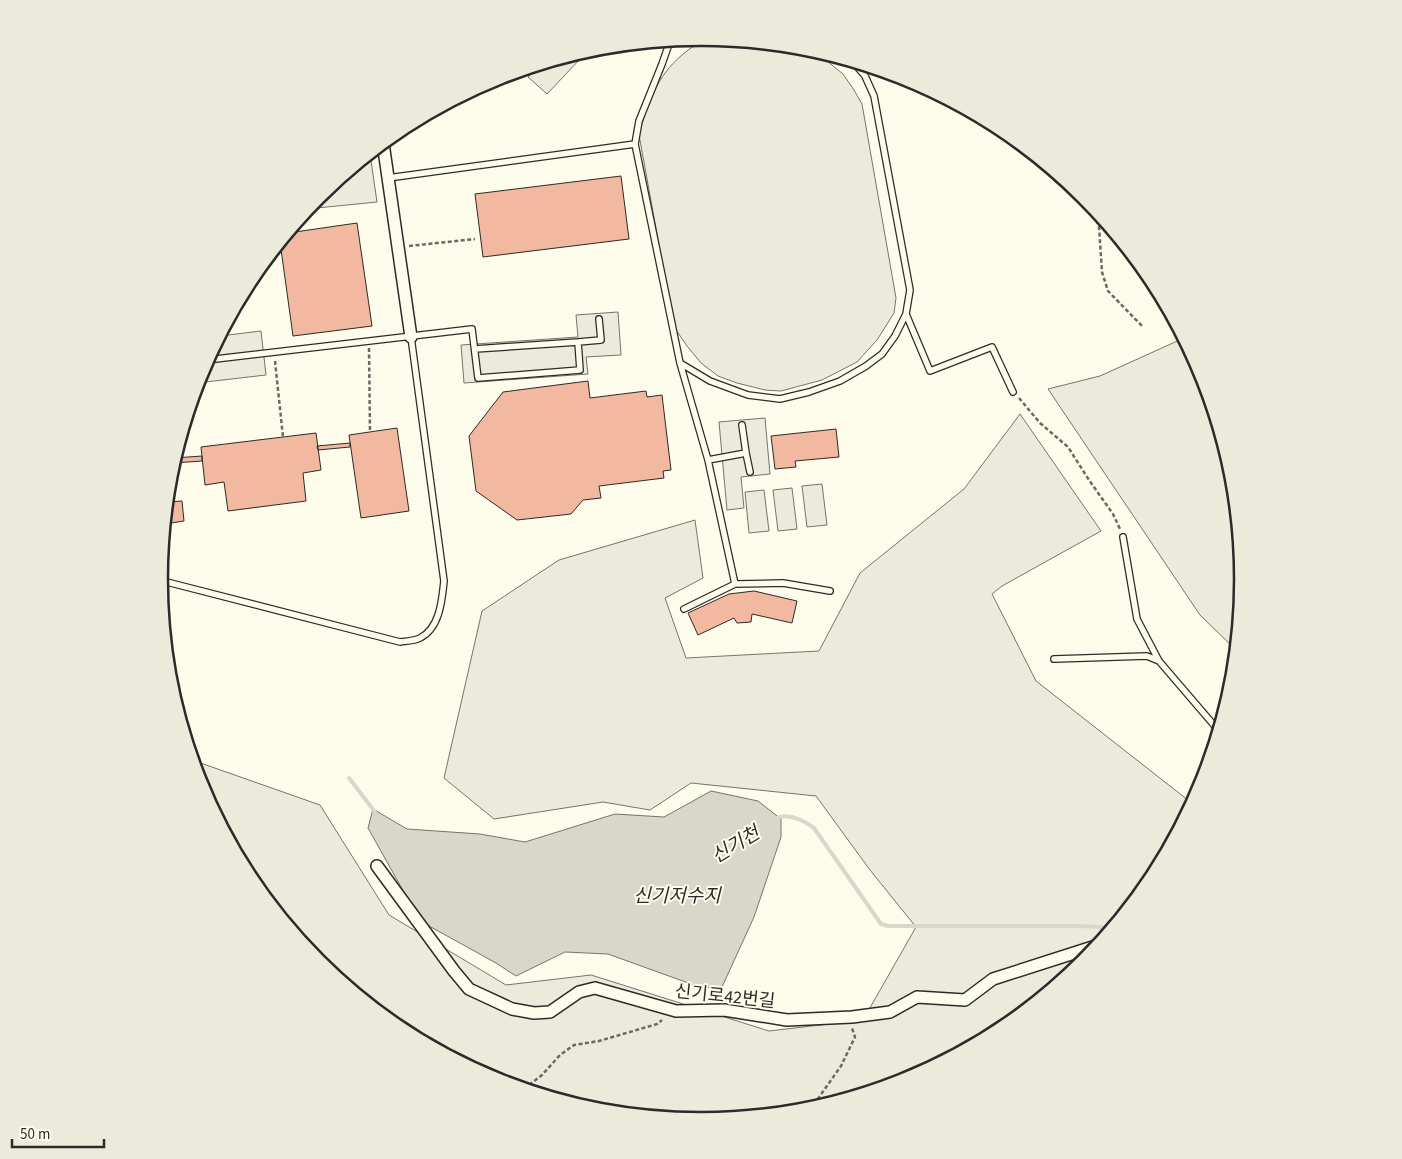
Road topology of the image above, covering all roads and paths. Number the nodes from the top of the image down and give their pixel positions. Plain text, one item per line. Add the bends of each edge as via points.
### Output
1 (668, 47) edge
2 (861, 71) edge
3 (635, 144) junction
4 (384, 150) edge
5 (388, 178) junction
6 (1098, 224) edge
7 (475, 239) dead end
8 (398, 248) junction
9 (906, 314) junction
10 (599, 319) dead end
11 (1143, 327) dead end
12 (411, 337) junction
13 (369, 342) junction
14 (578, 342) junction
15 (475, 349) junction
16 (274, 352) junction
17 (216, 359) edge
18 (680, 363) junction
19 (1013, 392) joint
20 (742, 425) dead end
21 (370, 432) dead end
22 (284, 437) dead end
23 (746, 453) junction
24 (708, 460) junction
25 (750, 472) dead end
26 (1123, 537) joint
27 (168, 582) edge
28 (735, 584) junction
29 (830, 591) dead end
30 (684, 609) dead end
31 (1054, 659) dead end
32 (1159, 661) junction
33 (1214, 725) edge
34 (377, 866) dead end
35 (1085, 950) edge
36 (672, 1010) junction
37 (852, 1018) junction
38 (530, 1084) edge
39 (817, 1100) edge

1 - 3 lane via 639,121
2 - 9 lane via 874,96 910,290
3 - 5 lane
3 - 18 lane
4 - 5 street
5 - 8 street
6 - 11 path via 1102,272 1108,291
7 - 8 path
8 - 12 street
9 - 18 lane via 882,354 866,366 809,392 780,399 748,395 710,381
9 - 19 lane via 930,371 992,347
10 - 14 lane via 601,340
12 - 13 lane
12 - 15 lane via 472,329
12 - 27 lane via 444,581 442,606 433,626 422,637 400,642
13 - 16 lane
13 - 21 path
14 - 15 lane
14 - 15 lane via 580,370 478,378
16 - 17 lane
16 - 22 path
18 - 24 lane
19 - 26 path via 1040,423 1068,447 1113,514
20 - 23 lane
23 - 24 lane
23 - 25 lane
24 - 28 lane
26 - 32 lane via 1136,619
28 - 29 lane via 784,583
28 - 30 lane
31 - 32 lane via 1147,656
32 - 33 lane
34 - 36 street, 신기로42번길 via 470,989 512,1009 534,1013 550,1012 579,992 596,988
35 - 37 street, 신기로42번길 via 993,979 965,1000 916,996 890,1012
36 - 37 street, 신기로42번길 via 724,1010 787,1020
36 - 38 path via 657,1024 599,1041 574,1044
37 - 39 path via 848,1022 855,1037 841,1066

